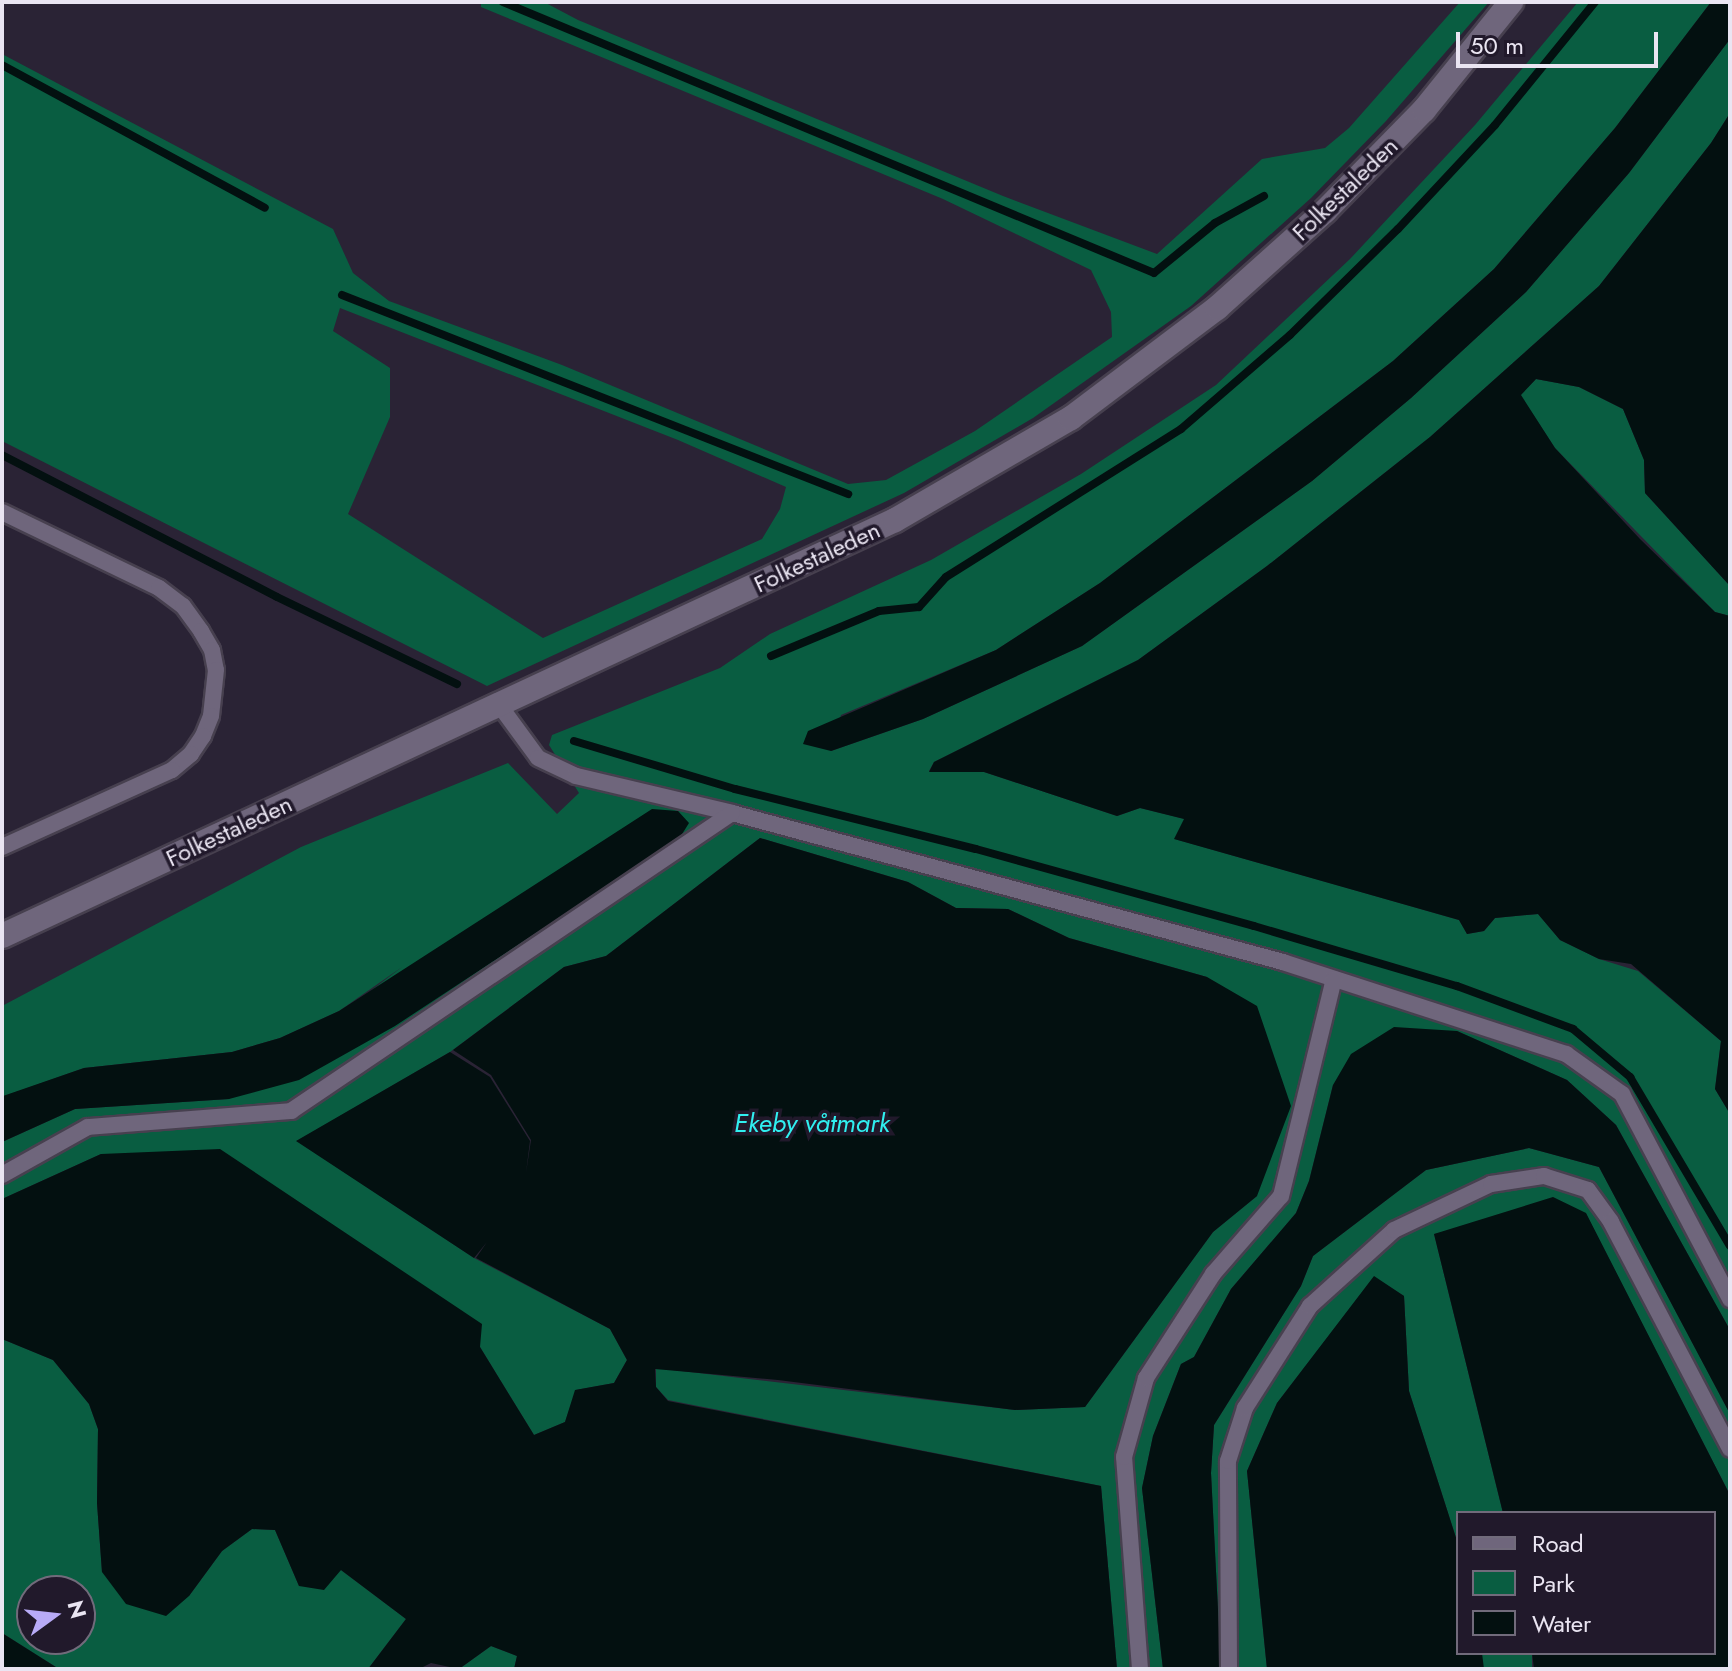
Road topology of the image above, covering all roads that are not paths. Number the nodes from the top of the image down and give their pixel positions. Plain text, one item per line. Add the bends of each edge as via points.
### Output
1 (1511, 2) edge
2 (2, 512) edge
3 (500, 706) junction
4 (732, 813) junction
5 (2, 847) edge
6 (2, 936) edge
7 (1334, 979) junction
8 (2, 1175) edge
9 (1730, 1299) edge
10 (1730, 1449) edge
11 (1140, 1669) edge
12 (1229, 1669) edge

1 - 3 main road, Folkestaleden via 1424,110 1325,211 1217,308 1071,418 895,520
2 - 5 lane via 159,588 183,606 201,631 216,670 203,736 172,770
3 - 4 lane via 538,758 576,776
3 - 6 main road, Folkestaleden
4 - 7 lane
4 - 8 lane via 291,1111 88,1127
7 - 9 lane via 1566,1054 1622,1094
7 - 11 lane via 1281,1196 1213,1274 1146,1378 1124,1457
10 - 12 lane via 1611,1222 1588,1190 1544,1176 1491,1184 1394,1230 1310,1306 1245,1408 1228,1461

